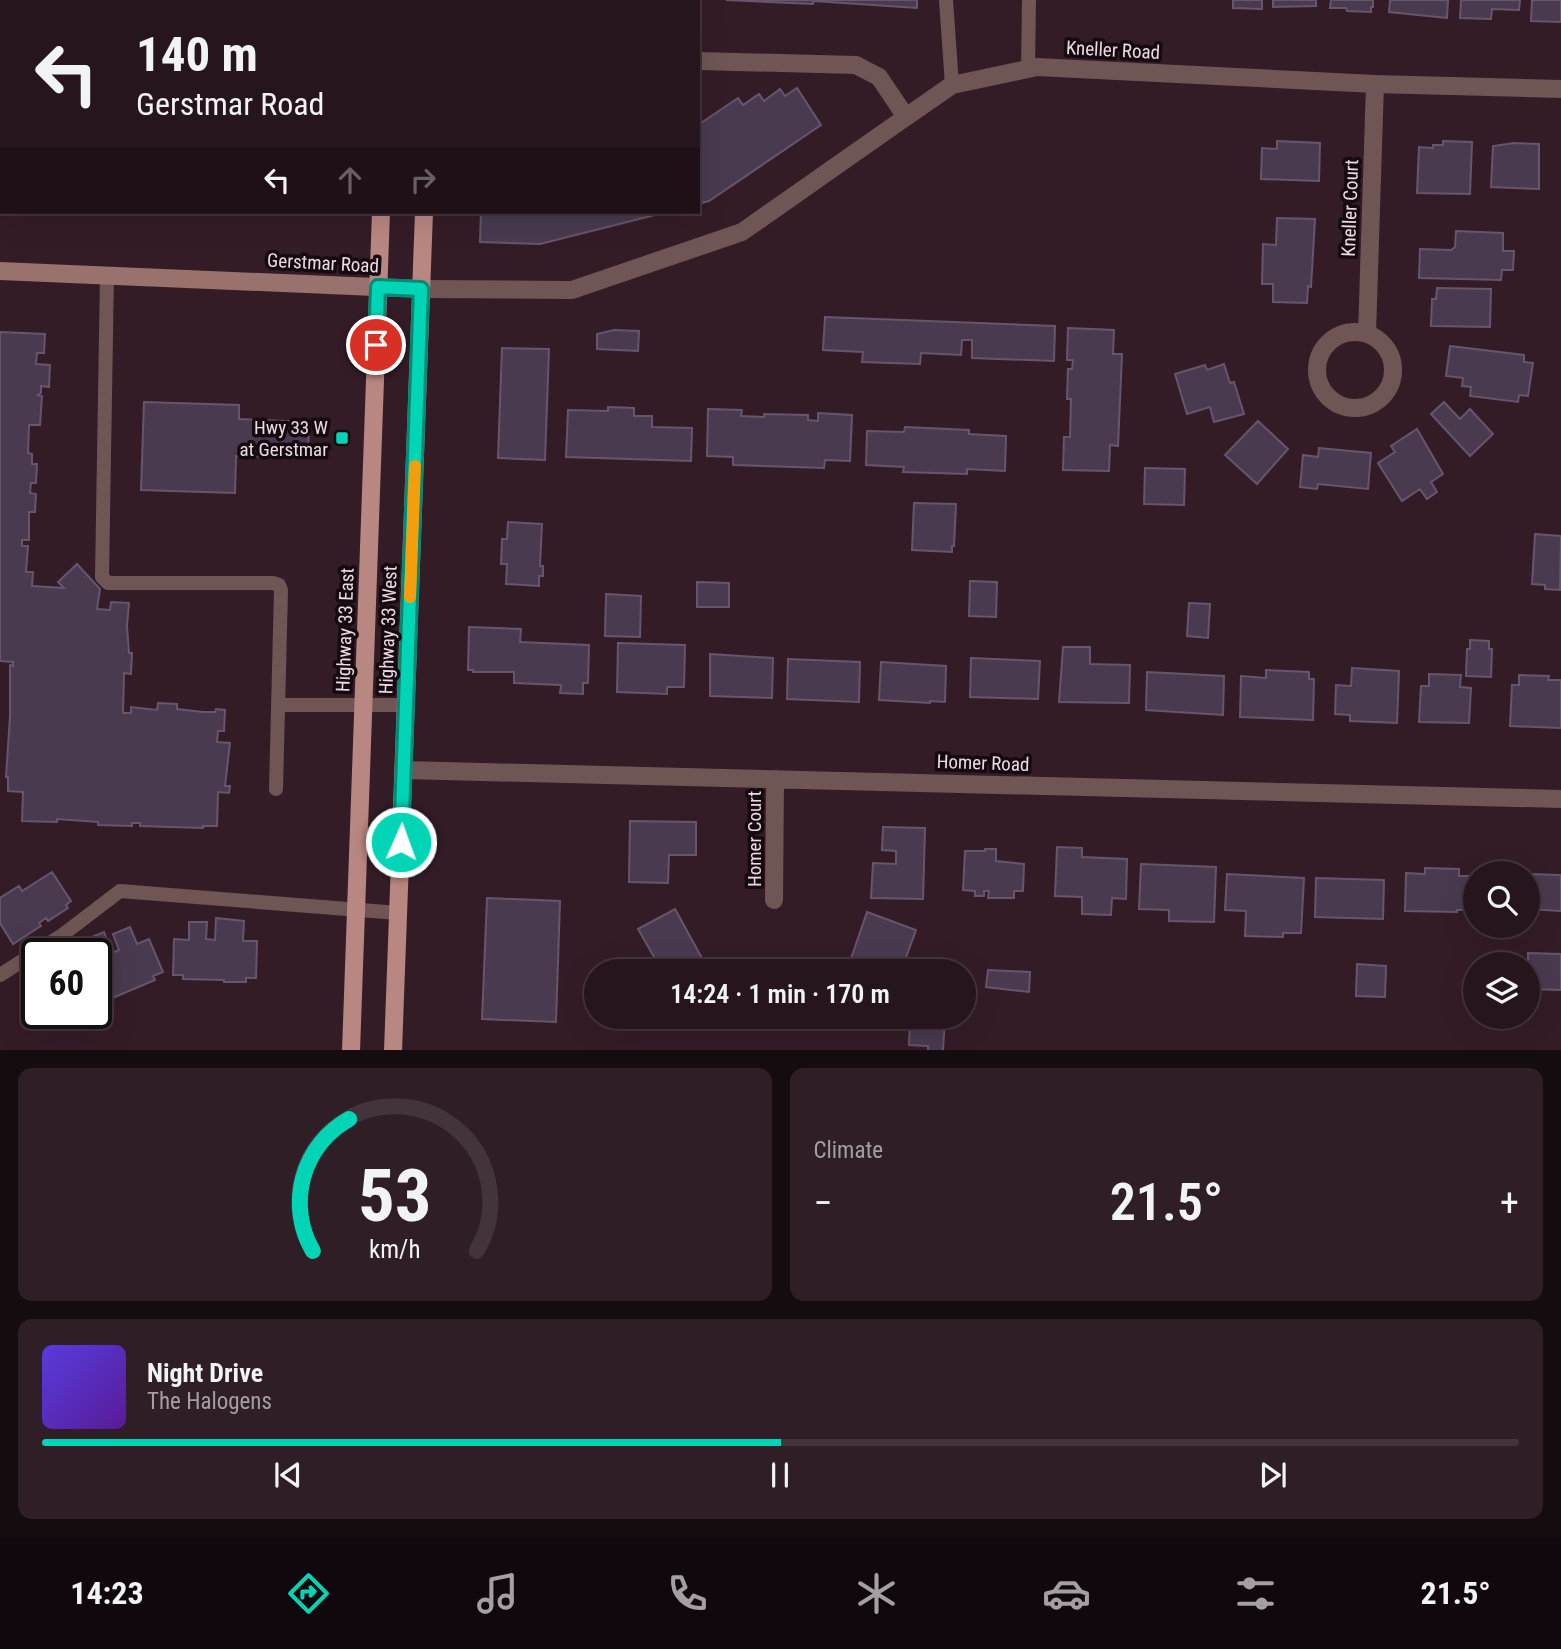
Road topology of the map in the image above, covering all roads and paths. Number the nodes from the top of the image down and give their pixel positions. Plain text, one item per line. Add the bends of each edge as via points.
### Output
1 (946, 0) edge
2 (1029, 0) edge
3 (700, 61) edge
4 (1028, 69) junction
5 (1375, 84) junction
6 (952, 85) junction
7 (1561, 89) edge
8 (906, 117) junction
9 (381, 214) edge
10 (424, 214) edge
11 (640, 267) joint
12 (0, 271) edge
13 (107, 275) junction
14 (378, 287) junction
15 (421, 289) junction
16 (1367, 334) junction
17 (278, 705) junction
18 (363, 705) junction
19 (406, 705) junction
20 (404, 770) junction
21 (775, 779) junction
22 (276, 789) dead end
23 (1561, 799) edge
24 (774, 900) dead end
25 (356, 910) junction
26 (398, 913) junction
27 (0, 975) edge
28 (351, 1050) edge
29 (394, 1050) edge

1 - 6 lane
2 - 4 lane
3 - 8 street via 856,65 879,77
4 - 5 street, Kneller Road
4 - 6 street, Kneller Road
5 - 7 street, Kneller Road
5 - 16 street, Kneller Court
6 - 8 street, Kneller Road
8 - 11 street, Kneller Road via 742,232
9 - 14 main road, Highway 33 East
10 - 15 main road, Highway 33 West
11 - 15 street, Gerstmar Road via 572,290
12 - 13 street, Gerstmar Road
13 - 14 street, Gerstmar Road
13 - 17 lane via 103,577 108,583 279,585
14 - 15 street, Gerstmar Road
14 - 18 main road, Highway 33 East
15 - 19 main road, Highway 33 West
16 - 16 street via 1354,331 1331,340 1318,361 1320,386 1328,397 1350,408 1363,407 1384,394 1393,372 1386,348
17 - 18 lane
17 - 22 lane
18 - 19 lane
18 - 25 main road, Highway 33 East
19 - 20 main road, Highway 33 West
20 - 21 street, Homer Road
20 - 26 main road, Highway 33 West
21 - 23 street, Homer Road
21 - 24 street, Homer Court
25 - 26 lane
25 - 27 lane via 120,891
25 - 28 main road, Highway 33 East
26 - 29 main road, Highway 33 West

